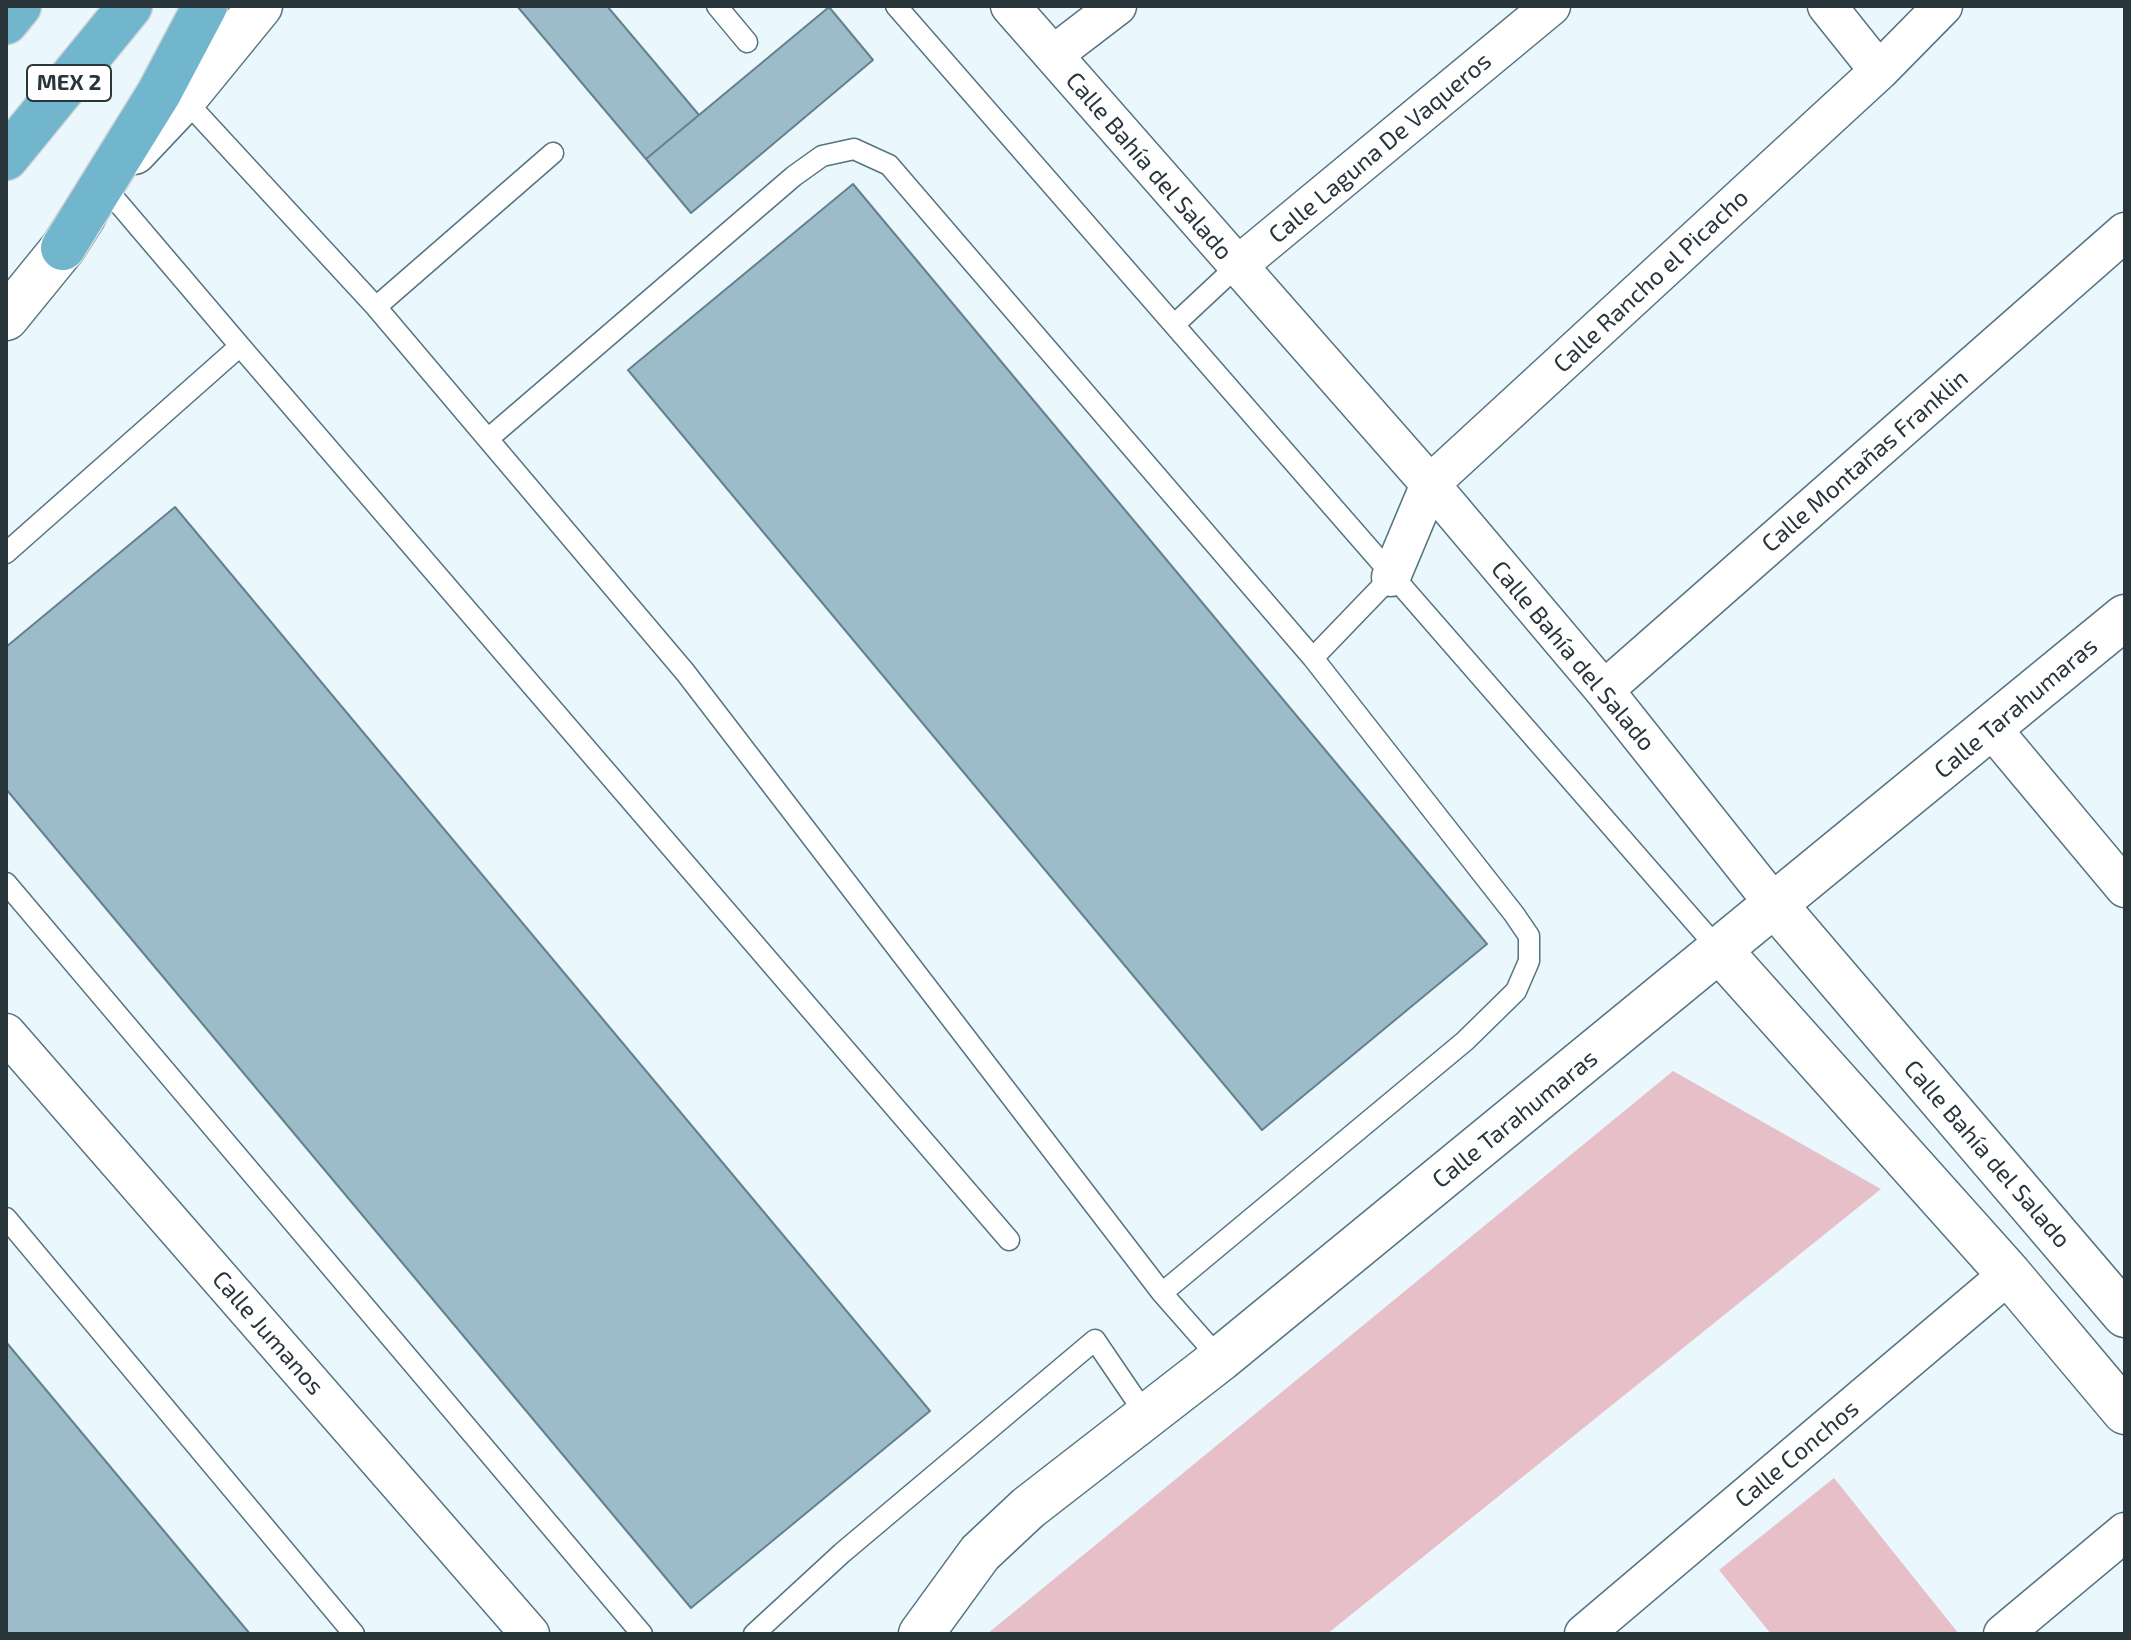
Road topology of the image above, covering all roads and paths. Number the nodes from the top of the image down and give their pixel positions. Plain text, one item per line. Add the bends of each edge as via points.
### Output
1 (19, 6) edge
2 (130, 6) edge
3 (205, 6) edge
4 (260, 6) edge
5 (717, 6) edge
6 (896, 6) edge
7 (1010, 6) edge
8 (1117, 6) edge
9 (1551, 6) edge
10 (1827, 6) edge
11 (1943, 6) edge
12 (6, 22) edge
13 (747, 42) dead end
14 (1053, 55) junction
15 (1879, 71) junction
16 (184, 99) junction
17 (553, 153) dead end
18 (6, 158) edge
19 (103, 185) junction
20 (2125, 232) edge
21 (63, 248) junction
22 (1236, 267) junction
23 (376, 307) junction
24 (6, 318) edge
25 (1175, 324) junction
26 (240, 346) junction
27 (489, 438) junction
28 (1430, 484) junction
29 (6, 553) edge
30 (1391, 577) junction
31 (2125, 617) edge
32 (1313, 658) junction
33 (1604, 690) junction
34 (1992, 729) junction
35 (6, 883) edge
36 (2125, 888) edge
37 (1775, 905) junction
38 (1720, 951) junction
39 (6, 1033) edge
40 (6, 1218) edge
41 (1009, 1240) dead end
42 (2009, 1274) junction
43 (1162, 1293) junction
44 (2125, 1315) edge
45 (1220, 1359) junction
46 (2125, 1412) edge
47 (1146, 1415) junction
48 (2125, 1532) edge
49 (354, 1634) edge
50 (530, 1634) edge
51 (642, 1634) edge
52 (754, 1634) edge
53 (921, 1634) edge
54 (1584, 1634) edge
55 (2003, 1634) edge

1 - 12 highway
2 - 18 highway, MEX 2
3 - 21 highway via 159,93
4 - 16 street
5 - 13 lane
6 - 25 lane
7 - 14 street, Calle Bahía del Salado
8 - 14 street
9 - 22 street, Calle Laguna De Vaqueros
10 - 15 street
11 - 15 street, Calle Rancho el Picacho
14 - 22 street, Calle Bahía del Salado
15 - 28 street, Calle Rancho el Picacho
16 - 19 street
16 - 23 lane
17 - 23 lane
19 - 21 street
19 - 26 lane
20 - 33 street, Calle Montañas Franklin
21 - 24 street
22 - 25 lane, Calle Laguna De Vaqueros
22 - 28 street, Calle Bahía del Salado
23 - 27 lane
25 - 30 lane
26 - 29 lane
26 - 41 lane
27 - 32 lane via 794,176 822,156 854,149 889,165
27 - 43 lane via 685,672
28 - 30 street, Calle Rancho el Picacho
28 - 33 street, Calle Bahía del Salado
30 - 32 lane
30 - 38 lane
31 - 34 street, Calle Tarahumaras
32 - 43 lane via 1514,914 1529,936 1529,961 1516,991 1465,1041
33 - 37 street, Calle Bahía del Salado
34 - 36 street
34 - 37 street, Calle Tarahumaras
35 - 51 lane
37 - 38 street, Calle Tarahumaras
37 - 44 street, Calle Bahía del Salado
38 - 42 street
38 - 45 street, Calle Tarahumaras
39 - 50 street, Calle Jumanos
40 - 49 lane
42 - 46 street
42 - 54 street, Calle Conchos
43 - 45 lane
45 - 47 street, Calle Tarahumaras
47 - 52 lane via 1095,1340
47 - 53 street, Calle Tarahumaras via 980,1553
48 - 55 street

